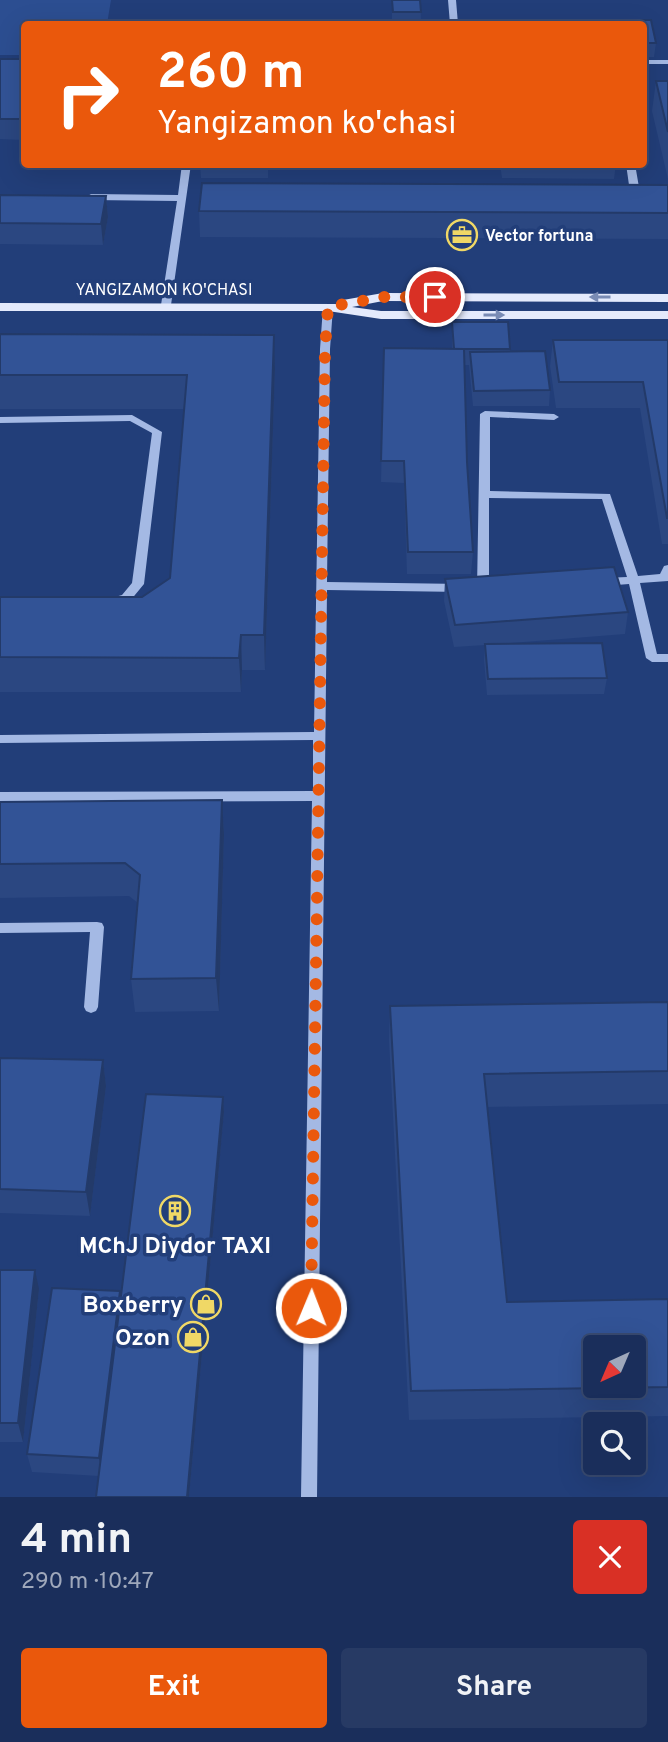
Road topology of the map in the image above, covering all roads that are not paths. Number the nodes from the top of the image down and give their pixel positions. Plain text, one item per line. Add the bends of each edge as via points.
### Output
1 (452, 0) edge
2 (454, 21) edge
3 (647, 62) edge
4 (668, 62) edge
5 (186, 168) edge
6 (631, 168) edge
7 (78, 197) edge
8 (182, 198) junction
9 (636, 199) edge
10 (668, 298) edge
11 (166, 305) junction
12 (0, 307) edge
13 (328, 307) junction
14 (668, 315) edge
15 (554, 417) dead end
16 (0, 420) edge
17 (485, 494) junction
18 (668, 569) edge
19 (634, 580) junction
20 (593, 582) edge
21 (322, 586) junction
22 (499, 588) edge
23 (485, 589) junction
24 (105, 604) edge
25 (668, 658) edge
26 (319, 736) junction
27 (0, 739) edge
28 (0, 796) edge
29 (317, 796) junction
30 (0, 928) edge
31 (91, 1007) dead end
32 (309, 1497) edge

1 - 2 street
3 - 4 street
5 - 8 lane
6 - 9 street
7 - 8 street
8 - 11 lane
10 -> 13 main road, YANGIZAMON KO'CHASI via 383,297
11 - 12 main road, YANGIZAMON KO'CHASI
11 - 13 main road, YANGIZAMON KO'CHASI
13 -> 14 main road, YANGIZAMON KO'CHASI via 381,314
13 - 21 street
15 - 17 street via 485,414
16 - 24 street via 132,418 157,432 138,584 126,598
17 - 19 street via 606,496
17 - 23 street
18 - 19 street via 664,578
19 - 20 street
19 - 25 street via 652,658
21 - 23 street
21 - 26 street
22 - 23 street
26 - 27 street
26 - 29 street
28 - 29 street
29 - 32 street
30 - 31 street via 97,927

